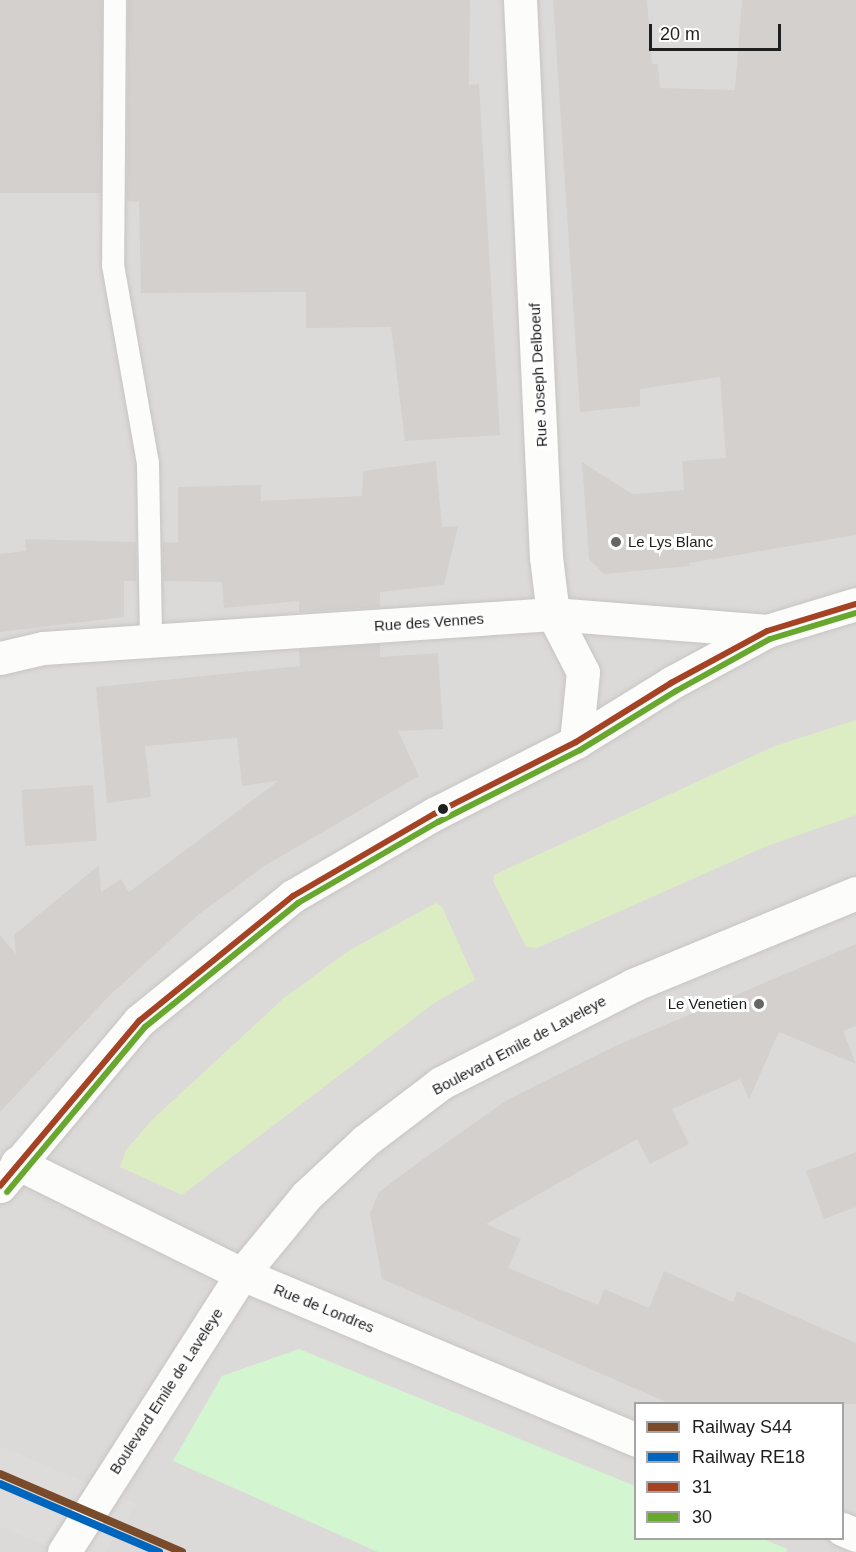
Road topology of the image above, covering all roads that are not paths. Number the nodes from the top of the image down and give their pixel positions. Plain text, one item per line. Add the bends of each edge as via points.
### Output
1 (115, 0) edge
2 (519, 0) edge
3 (856, 604) edge
4 (553, 614) junction
5 (768, 631) junction
6 (151, 641) junction
7 (0, 658) edge
8 (576, 742) junction
9 (856, 892) edge
10 (9, 1175) edge
11 (242, 1274) junction
12 (634, 1439) edge
13 (64, 1552) edge

1 - 6 lane via 113,265 148,464
2 - 4 street, Rue Joseph Delboeuf via 546,557
3 - 5 street, Rue des Vennes
4 - 5 street, Rue des Vennes
4 - 6 street, Rue des Vennes
4 - 8 street, Rue Joseph Delboeuf via 583,672
5 - 8 street via 671,683
6 - 7 street, Rue des Vennes via 43,648
8 - 10 street via 434,814 293,896 139,1021
9 - 11 street, Boulevard Emile de Laveleye via 633,985 441,1083 366,1141 306,1196
10 - 11 street, Rue de Londres
11 - 12 street, Rue de Londres
11 - 13 street, Boulevard Emile de Laveleye

